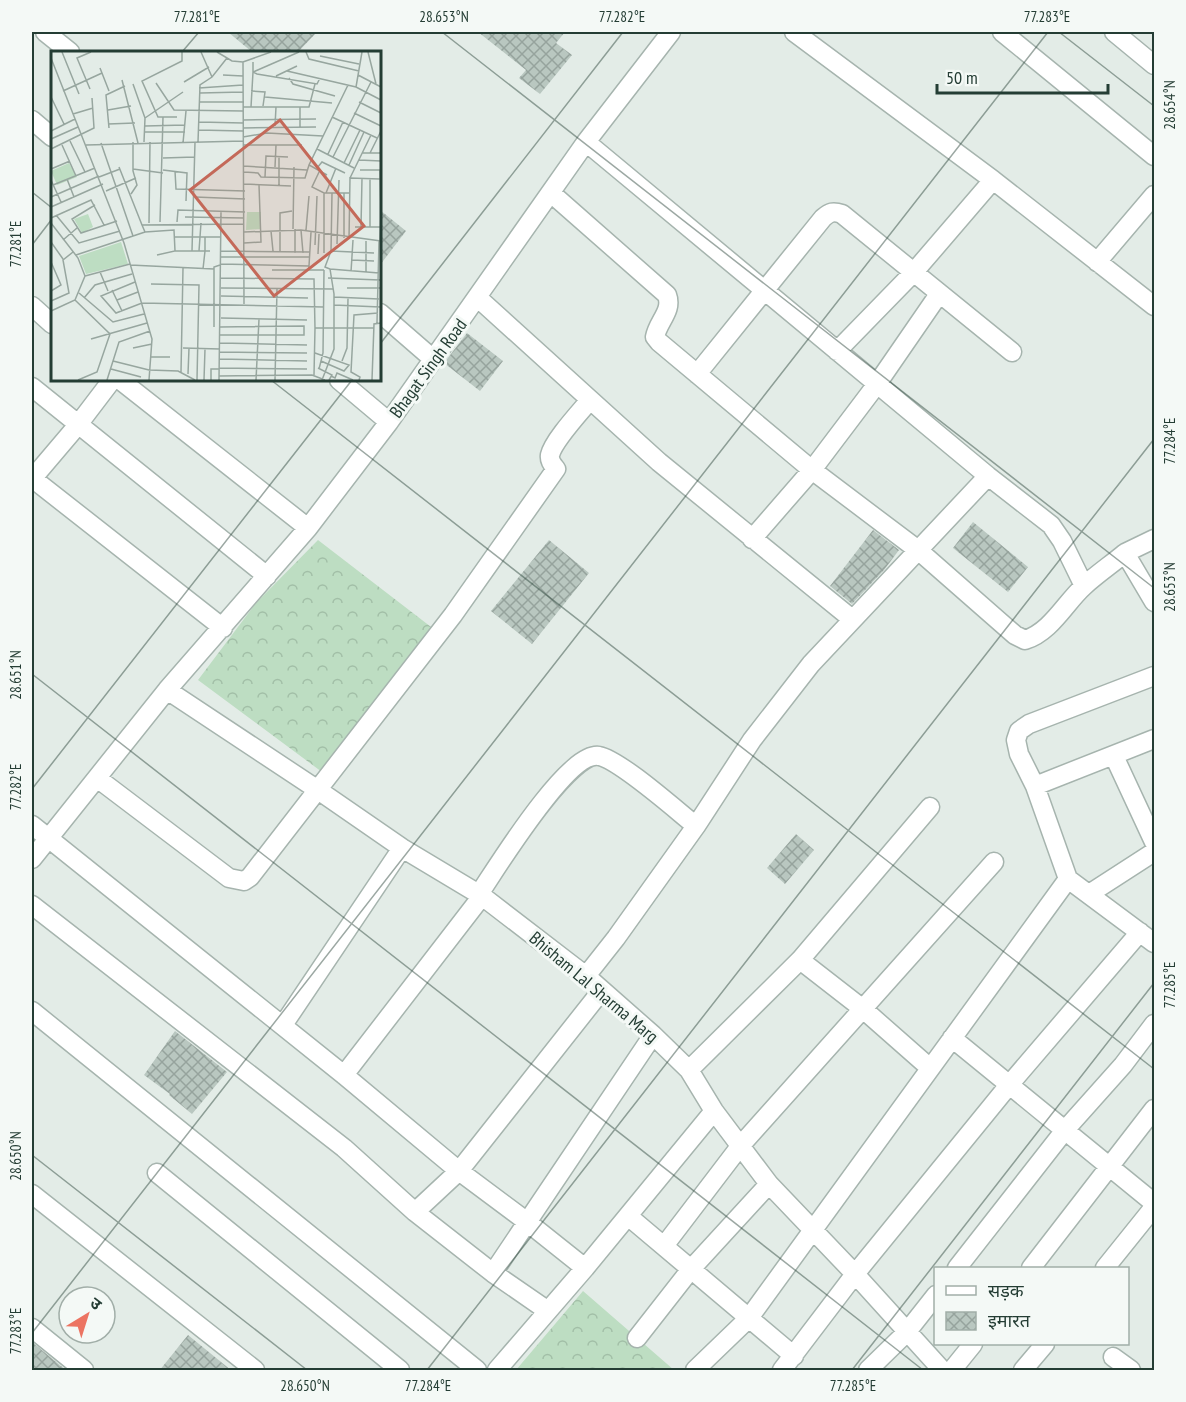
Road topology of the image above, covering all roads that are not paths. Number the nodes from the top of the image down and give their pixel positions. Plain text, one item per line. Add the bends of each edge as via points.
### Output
1 (45, 32) edge
2 (671, 32) edge
3 (795, 32) edge
4 (1002, 32) edge
5 (1114, 32) edge
6 (69, 51) edge
7 (1155, 65) edge
8 (32, 120) edge
9 (51, 136) edge
10 (586, 142) junction
11 (1155, 156) edge
12 (993, 180) junction
13 (551, 193) junction
14 (1155, 195) edge
15 (1097, 262) junction
16 (914, 272) junction
17 (765, 291) junction
18 (939, 294) junction
19 (477, 298) junction
20 (32, 306) edge
21 (1155, 306) edge
22 (381, 314) edge
23 (51, 323) edge
24 (837, 351) junction
25 (1012, 352) dead end
26 (433, 359) junction
27 (697, 374) junction
28 (111, 381) edge
29 (121, 381) edge
30 (340, 381) edge
31 (877, 384) junction
32 (32, 387) edge
33 (590, 400) junction
34 (389, 422) junction
35 (77, 426) junction
36 (812, 470) junction
37 (988, 476) junction
38 (32, 478) edge
39 (308, 528) junction
40 (752, 539) junction
41 (1155, 539) edge
42 (918, 550) junction
43 (1125, 553) junction
44 (267, 576) junction
45 (1084, 586) junction
46 (1155, 602) edge
47 (852, 620) junction
48 (223, 628) junction
49 (1155, 676) edge
50 (167, 690) junction
51 (1155, 739) edge
52 (1114, 756) junction
53 (98, 778) junction
54 (1035, 786) junction
55 (318, 790) junction
56 (930, 807) dead end
57 (32, 825) edge
58 (696, 826) junction
59 (49, 839) junction
60 (1155, 842) edge
61 (402, 848) junction
62 (1155, 852) edge
63 (32, 859) edge
64 (994, 862) dead end
65 (1068, 879) junction
66 (1089, 894) junction
67 (482, 896) junction
68 (32, 905) edge
69 (1147, 937) edge
70 (800, 960) junction
71 (586, 976) junction
72 (602, 990) junction
73 (863, 1009) junction
74 (32, 1011) edge
75 (1155, 1024) edge
76 (283, 1026) junction
77 (653, 1035) junction
78 (952, 1038) junction
79 (930, 1068) junction
80 (689, 1070) junction
81 (344, 1075) junction
82 (1009, 1085) junction
83 (1155, 1109) edge
84 (714, 1112) junction
85 (1065, 1130) junction
86 (741, 1146) junction
87 (1110, 1166) junction
88 (459, 1171) junction
89 (157, 1173) dead end
90 (769, 1184) junction
91 (32, 1194) edge
92 (1155, 1205) edge
93 (415, 1212) junction
94 (628, 1216) junction
95 (526, 1221) junction
96 (813, 1232) junction
97 (664, 1246) junction
98 (959, 1267) edge
99 (1033, 1267) edge
100 (1107, 1267) edge
101 (585, 1268) junction
102 (691, 1269) junction
103 (493, 1273) junction
104 (855, 1274) junction
105 (934, 1298) edge
106 (548, 1311) junction
107 (749, 1318) junction
108 (32, 1328) edge
109 (906, 1333) junction
110 (637, 1338) dead end
111 (972, 1345) edge
112 (1044, 1345) edge
113 (1113, 1357) dead end
114 (788, 1364) edge
115 (76, 1368) edge
116 (255, 1371) edge
117 (400, 1371) edge
118 (477, 1371) edge
119 (497, 1371) edge
120 (695, 1371) edge
121 (868, 1371) edge
122 (942, 1371) edge
123 (952, 1371) edge
124 (1023, 1371) edge
125 (1131, 1371) edge

1 - 6 street
2 - 10 street, Bhagat Singh Road
3 - 12 street
4 - 11 street
5 - 7 street
8 - 9 street
10 - 13 street, Bhagat Singh Road
10 - 17 street
12 - 15 street
12 - 16 street
13 - 19 street, Bhagat Singh Road
13 - 27 street via 667,294 668,310 655,337
14 - 15 street
15 - 21 street
16 - 17 street via 842,214 830,212
16 - 18 street
16 - 24 street
17 - 24 street
17 - 27 street
18 - 25 street
18 - 31 street
19 - 26 street, Bhagat Singh Road
19 - 33 street
20 - 23 street
22 - 26 street
24 - 31 street
26 - 34 street, Bhagat Singh Road
27 - 36 street
28 - 35 street
29 - 39 street
30 - 34 street
31 - 36 street
31 - 37 street
32 - 35 street
33 - 40 street
33 - 55 street via 550,456 556,469 453,615
34 - 39 street, Bhagat Singh Road
35 - 38 street
35 - 44 street
36 - 40 street
36 - 42 street
37 - 42 street
37 - 45 street via 1051,525
38 - 48 street
39 - 44 street, Bhagat Singh Road
40 - 47 street
41 - 43 street
42 - 45 street via 1025,640 1044,630
42 - 47 street
43 - 45 street
43 - 46 street
44 - 48 street, Bhagat Singh Road
47 - 58 street via 811,664 752,740
48 - 50 street, Bhagat Singh Road
49 - 54 street via 1019,731 1018,754
50 - 53 street, Bhagat Singh Road
50 - 55 street, Bhisham Lal Sharma Marg
51 - 52 street
52 - 54 street
52 - 60 street
53 - 55 street via 237,881 250,877
53 - 59 street, Bhagat Singh Road
54 - 65 street
55 - 61 street, Bhisham Lal Sharma Marg
56 - 70 street
57 - 59 street
58 - 67 street via 619,766 598,756 584,759 562,778 519,833 483,888
58 - 71 street
59 - 63 street, Bhagat Singh Road
59 - 76 street
61 - 67 street, Bhisham Lal Sharma Marg
61 - 76 street
62 - 66 street
64 - 73 street
65 - 66 street
65 - 78 street
66 - 69 street
67 - 71 street, Bhisham Lal Sharma Marg
67 - 81 street
68 - 93 street via 344,1148
69 - 82 street
70 - 73 street
70 - 80 street
71 - 72 street, Bhisham Lal Sharma Marg
72 - 77 street, Bhisham Lal Sharma Marg
72 - 88 street
73 - 79 street
73 - 86 street
74 - 118 street
75 - 85 street
76 - 81 street
77 - 80 street, Bhisham Lal Sharma Marg
77 - 95 street
78 - 79 street
78 - 82 street
79 - 96 street
80 - 84 street, Bhisham Lal Sharma Marg
81 - 88 street
82 - 85 street
82 - 104 street
83 - 87 street
84 - 86 street, Bhisham Lal Sharma Marg
84 - 94 street
85 - 87 street
85 - 98 street
86 - 90 street, Bhisham Lal Sharma Marg
86 - 97 street
87 - 92 street
87 - 99 street
88 - 93 street
88 - 95 street
89 - 117 street
90 - 96 street, Bhisham Lal Sharma Marg
90 - 102 street
91 - 116 street
92 - 100 street
93 - 103 street
94 - 97 street
94 - 101 street
95 - 101 street
95 - 103 street
96 - 104 street, Bhisham Lal Sharma Marg
96 - 107 street
97 - 102 street
101 - 106 street
102 - 107 street
102 - 110 street
103 - 106 street
104 - 109 street, Bhisham Lal Sharma Marg
104 - 114 street
105 - 109 street
106 - 119 street
107 - 114 street
107 - 120 street
108 - 115 street
109 - 121 street
109 - 122 street, Bhisham Lal Sharma Marg
111 - 123 street
112 - 124 street
113 - 125 street

